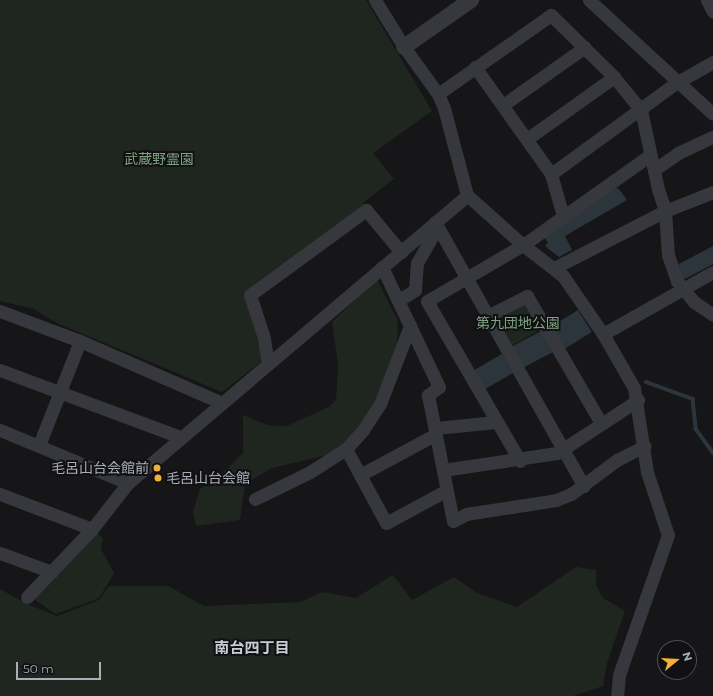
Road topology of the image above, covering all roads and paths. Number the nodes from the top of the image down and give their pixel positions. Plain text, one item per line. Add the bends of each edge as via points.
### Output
1 (375, 0) edge
2 (471, 0) edge
3 (589, 0) edge
4 (707, 0) edge
5 (713, 12) edge
6 (404, 47) junction
7 (585, 47) junction
8 (713, 62) edge
9 (475, 67) junction
10 (614, 77) junction
11 (676, 83) junction
12 (438, 94) junction
13 (503, 105) junction
14 (641, 110) junction
15 (713, 114) edge
16 (713, 137) edge
17 (527, 139) junction
18 (650, 155) junction
19 (654, 170) junction
20 (551, 174) junction
21 (713, 192) edge
22 (467, 195) junction
23 (665, 211) junction
24 (563, 216) junction
25 (436, 225) junction
26 (523, 245) junction
27 (401, 252) junction
28 (382, 267) junction
29 (554, 268) junction
30 (713, 272) edge
31 (466, 278) junction
32 (681, 288) junction
33 (398, 300) junction
34 (0, 311) edge
35 (713, 315) edge
36 (487, 316) junction
37 (410, 326) junction
38 (603, 334) junction
39 (80, 341) junction
40 (268, 364) junction
41 (0, 370) edge
42 (60, 394) junction
43 (638, 400) junction
44 (222, 403) junction
45 (496, 422) junction
46 (601, 423) junction
47 (0, 430) edge
48 (436, 431) junction
49 (180, 437) junction
50 (39, 445) junction
51 (645, 446) junction
52 (346, 449) junction
53 (562, 449) junction
54 (520, 460) junction
55 (443, 470) junction
56 (360, 475) junction
57 (128, 482) junction
58 (584, 486) junction
59 (447, 490) junction
60 (0, 494) edge
61 (255, 499) dead end
62 (92, 529) junction
63 (0, 553) edge
64 (52, 572) junction
65 (27, 597) dead end
66 (617, 696) edge

1 - 6 street
2 - 6 street
3 - 11 street
4 - 5 street
6 - 12 street
7 - 9 street via 551,15
7 - 10 street
7 - 13 street
8 - 11 street
9 - 12 street
9 - 13 street
10 - 14 street
10 - 17 street
11 - 14 street
11 - 15 street
12 - 22 street
13 - 17 street
14 - 18 street
14 - 20 street
16 - 19 street via 678,153
17 - 20 street
18 - 19 street
18 - 24 street
19 - 23 street
20 - 24 street
21 - 23 street
22 - 25 street
22 - 26 street
23 - 29 street
23 - 32 street via 668,255
24 - 26 street
25 - 27 street
25 - 31 street
25 - 33 street via 417,263 415,290
26 - 29 street
26 - 31 street
27 - 28 street
27 - 40 street via 366,210 250,295 264,338
28 - 33 street
28 - 40 street
29 - 38 street via 570,284
30 - 32 street
31 - 36 street
31 - 45 street via 427,301
32 - 35 street via 694,302
32 - 38 street
33 - 37 street
34 - 39 street
36 - 46 street via 527,296
36 - 53 street
37 - 48 street via 439,387 428,395
37 - 52 street via 380,404 364,430
38 - 43 street via 634,388
39 - 42 street
39 - 44 street
40 - 44 street
41 - 42 street
42 - 49 street
42 - 50 street
43 - 46 street
43 - 51 street
44 - 49 street
45 - 48 street
45 - 54 street
46 - 53 street
47 - 50 street
48 - 55 street
48 - 56 street
49 - 57 street
50 - 57 street
51 - 58 street via 617,460
51 - 66 street via 648,472 668,535 619,675
52 - 56 street
52 - 61 street via 310,472
53 - 54 street via 557,454
53 - 58 street
54 - 55 street
55 - 59 street
56 - 59 street via 386,523
57 - 62 street
58 - 59 street via 556,500 471,513 453,521
60 - 62 street
62 - 64 street
63 - 64 street
64 - 65 street

